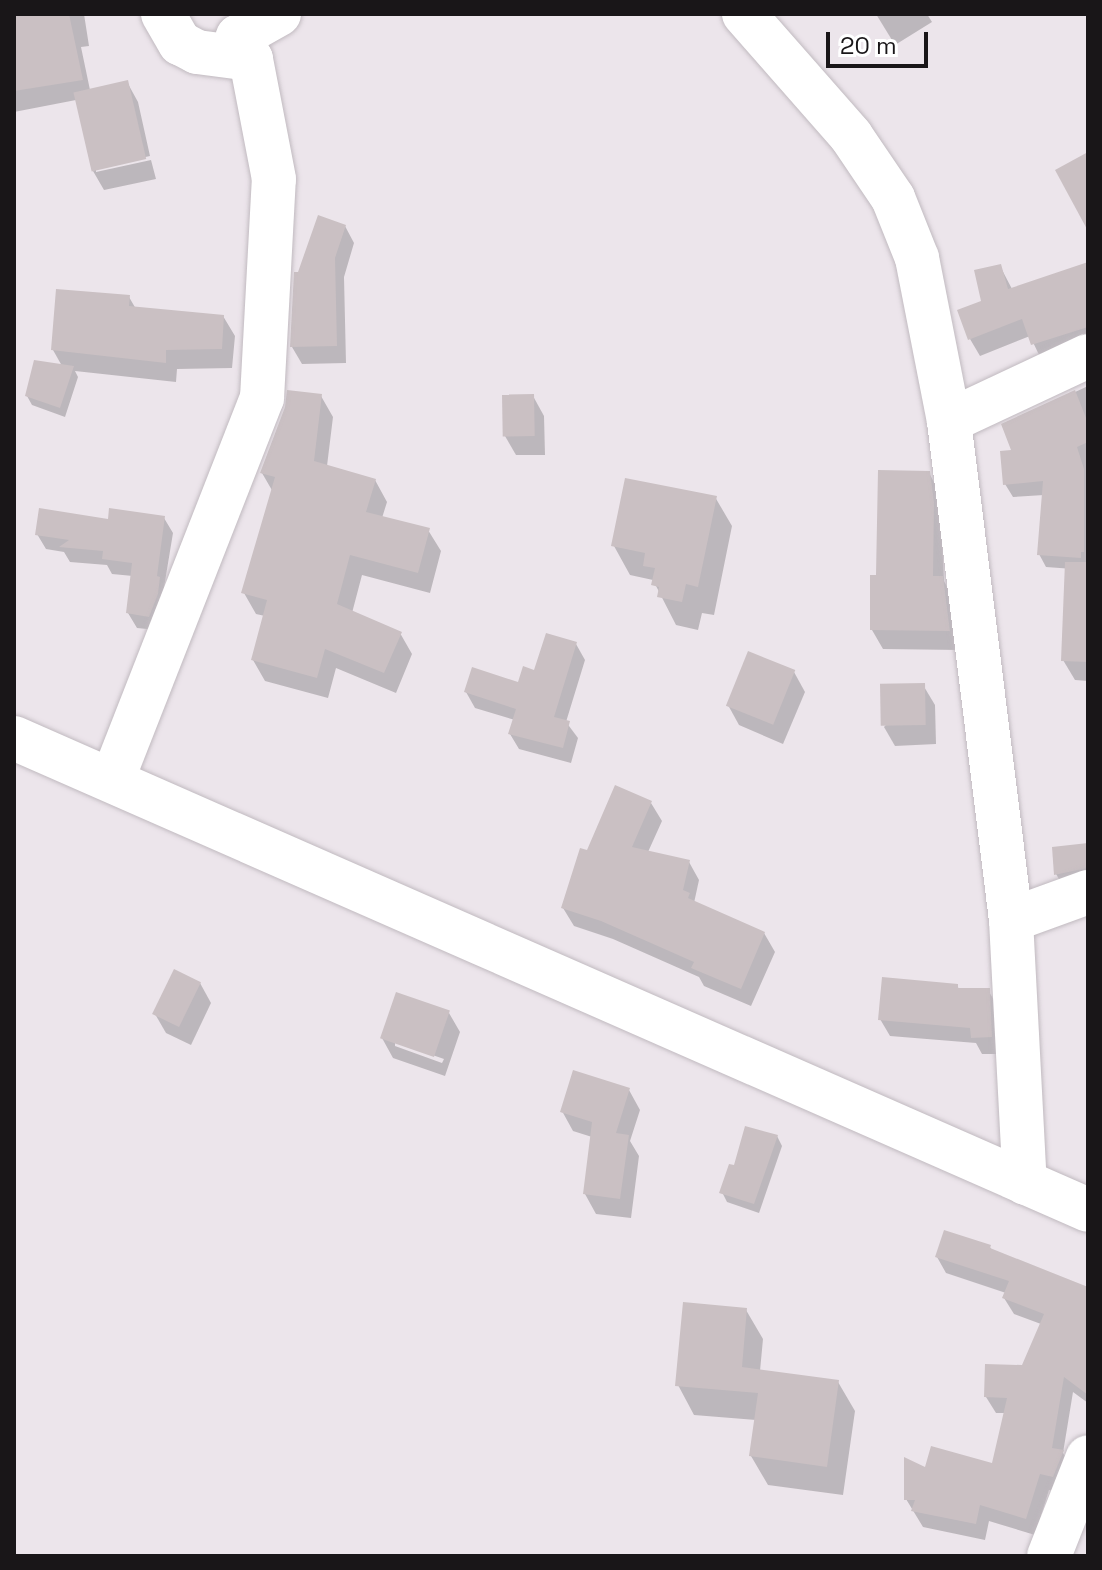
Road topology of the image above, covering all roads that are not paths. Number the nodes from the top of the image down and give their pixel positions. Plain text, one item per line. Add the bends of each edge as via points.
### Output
1 (163, 14) edge
2 (279, 14) edge
3 (744, 14) edge
4 (251, 59) junction
5 (1088, 356) edge
6 (949, 421) junction
7 (14, 738) edge
8 (113, 778) junction
9 (1088, 892) edge
10 (1011, 920) junction
11 (1025, 1183) junction
12 (1088, 1210) edge
13 (1088, 1457) edge
14 (1049, 1556) edge

1 - 4 street via 180,43 197,52
2 - 4 street via 238,37
3 - 6 street via 851,136 893,198 917,258
4 - 8 street via 274,179 262,398
5 - 6 street
6 - 10 street
7 - 8 street
8 - 11 street
9 - 10 street
10 - 11 street
11 - 12 street
13 - 14 street

